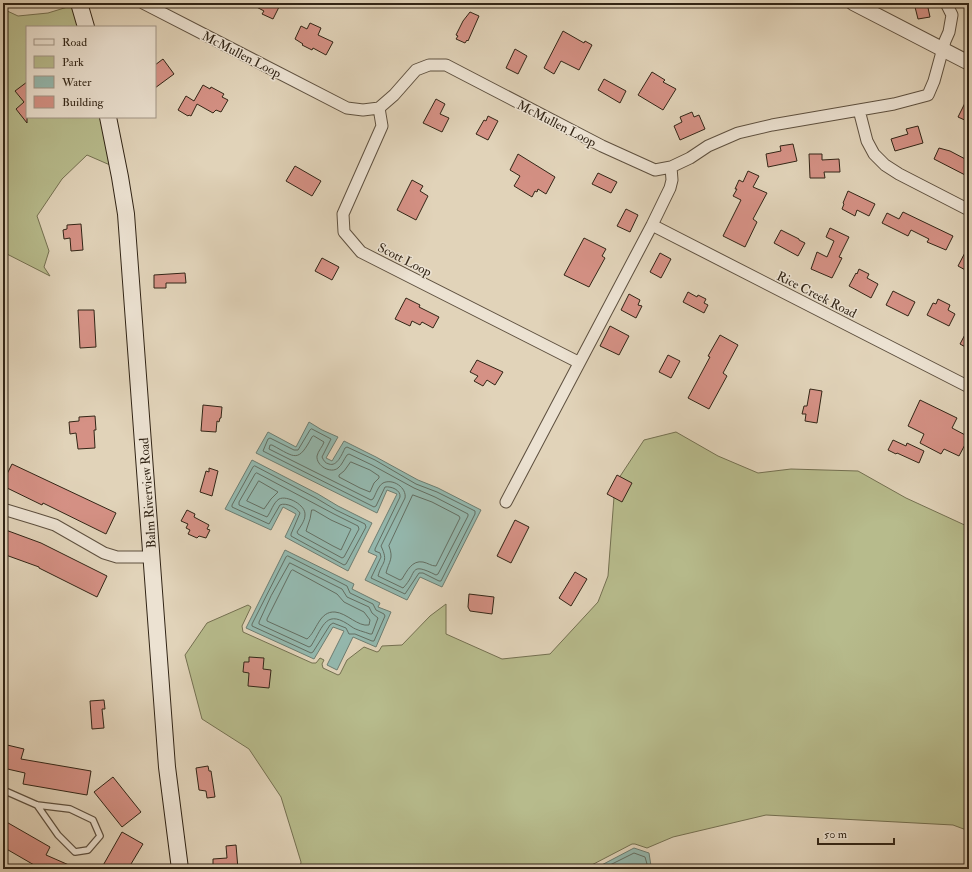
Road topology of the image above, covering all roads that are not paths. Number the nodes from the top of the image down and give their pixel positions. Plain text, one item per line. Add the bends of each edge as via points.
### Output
1 (79, 3) edge
2 (143, 3) edge
3 (853, 3) edge
4 (946, 3) edge
5 (86, 26) edge
6 (943, 50) junction
7 (969, 63) edge
8 (379, 108) junction
9 (859, 110) junction
10 (108, 118) edge
11 (671, 168) junction
12 (969, 210) edge
13 (652, 225) junction
14 (578, 362) junction
15 (969, 387) edge
16 (506, 502) dead end
17 (3, 510) edge
18 (151, 557) junction
19 (3, 790) edge
20 (38, 805) junction
21 (180, 869) edge

1 - 5 main road
2 - 8 street, McMullen Loop via 347,108
3 - 6 street
4 - 6 street via 952,15
6 - 7 street
6 - 9 street, McMullen Loop via 928,95
8 - 11 street, McMullen Loop via 416,70 430,65 446,65 602,146 654,170
8 - 14 street, Scott Loop via 382,126 343,214 344,232 361,252
9 - 11 street, McMullen Loop via 738,133 708,146
9 - 12 street via 867,140 874,154 885,166
10 - 18 main road, Balm Riverview Road via 126,214
11 - 13 street via 670,188
13 - 14 street
13 - 15 street, Rice Creek Road
14 - 16 street
17 - 18 street via 55,525 104,553 116,557
18 - 21 main road, Balm Riverview Road via 167,768
19 - 20 lane
20 - 20 lane via 70,809 94,820 100,836 88,850 75,852 58,836

